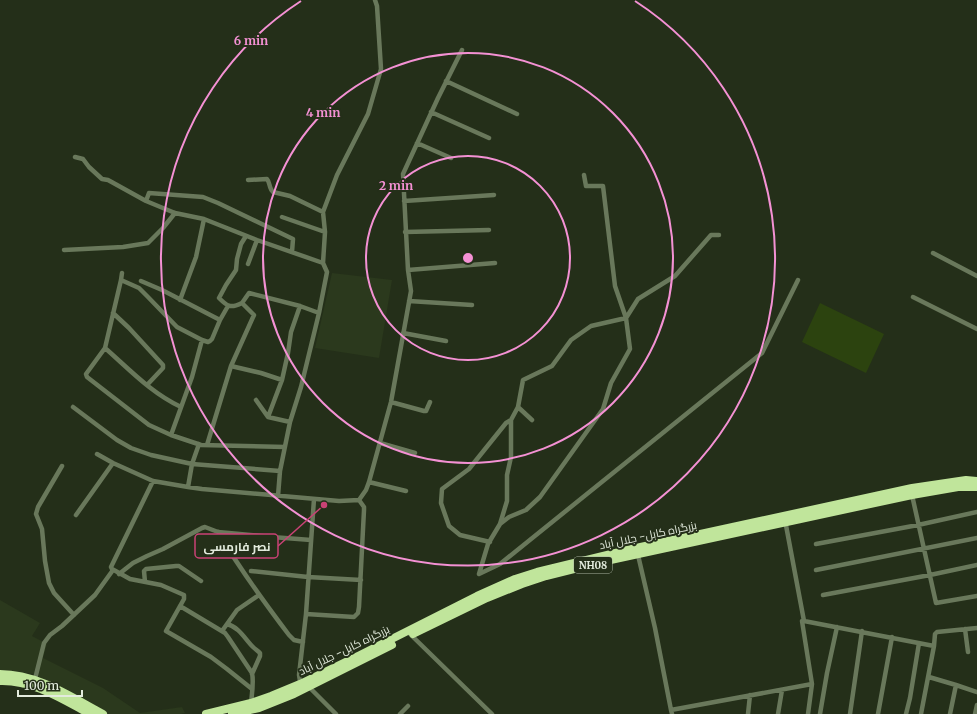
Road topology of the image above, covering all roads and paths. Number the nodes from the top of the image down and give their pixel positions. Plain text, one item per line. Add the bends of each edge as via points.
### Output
1 (375, 0) edge
2 (462, 50) dead end
3 (446, 81) junction
4 (431, 112) junction
5 (517, 114) dead end
6 (489, 138) dead end
7 (417, 143) junction
8 (75, 157) dead end
9 (451, 158) dead end
10 (584, 175) dead end
11 (248, 180) dead end
12 (494, 195) dead end
13 (404, 200) junction
14 (146, 201) junction
15 (323, 212) junction
16 (175, 213) junction
17 (282, 218) dead end
18 (204, 219) junction
19 (489, 230) dead end
20 (324, 232) junction
21 (405, 232) junction
22 (719, 235) dead end
23 (246, 236) junction
24 (256, 240) junction
25 (64, 250) dead end
26 (292, 252) junction
27 (933, 253) dead end
28 (324, 263) junction
29 (248, 264) dead end
30 (495, 264) dead end
31 (408, 270) junction
32 (122, 273) dead end
33 (977, 276) edge
34 (122, 280) junction
35 (798, 280) dead end
36 (141, 281) dead end
37 (913, 297) dead end
38 (180, 300) junction
39 (409, 301) junction
40 (242, 303) junction
41 (472, 305) dead end
42 (228, 306) junction
43 (300, 306) junction
44 (113, 313) junction
45 (319, 313) junction
46 (626, 318) junction
47 (220, 320) junction
48 (977, 329) edge
49 (403, 334) junction
50 (202, 340) junction
51 (446, 341) dead end
52 (105, 348) junction
53 (231, 366) junction
54 (282, 380) junction
55 (147, 386) junction
56 (256, 400) dead end
57 (391, 402) junction
58 (430, 402) dead end
59 (73, 407) dead end
60 (181, 407) junction
61 (518, 407) junction
62 (268, 417) junction
63 (511, 420) junction
64 (532, 420) dead end
65 (290, 422) junction
66 (171, 435) junction
67 (380, 443) junction
68 (199, 444) junction
69 (207, 445) junction
70 (285, 447) junction
71 (415, 453) dead end
72 (97, 454) dead end
73 (113, 463) junction
74 (192, 464) junction
75 (62, 466) dead end
76 (280, 471) junction
77 (153, 480) junction
78 (977, 481) edge
79 (369, 482) junction
80 (188, 487) junction
81 (977, 487) edge
82 (406, 491) dead end
83 (912, 495) junction
84 (278, 496) junction
85 (314, 498) junction
86 (359, 500) junction
87 (977, 512) edge
88 (76, 516) dead end
89 (785, 520) junction
90 (500, 524) junction
91 (918, 525) junction
92 (218, 532) junction
93 (977, 538) edge
94 (311, 540) junction
95 (490, 542) junction
96 (816, 544) dead end
97 (924, 549) junction
98 (638, 555) junction
99 (977, 564) edge
100 (113, 570) junction
101 (816, 570) dead end
102 (251, 571) dead end
103 (120, 574) junction
104 (930, 574) junction
105 (308, 578) junction
106 (361, 580) junction
107 (201, 581) dead end
108 (145, 582) junction
109 (259, 595) junction
110 (822, 595) dead end
111 (977, 596) edge
112 (180, 606) junction
113 (306, 614) junction
114 (74, 615) junction
115 (804, 621) junction
116 (227, 624) junction
117 (837, 627) junction
118 (977, 628) edge
119 (965, 629) junction
120 (222, 631) junction
121 (862, 631) junction
122 (409, 633) junction
123 (892, 637) junction
124 (303, 642) junction
125 (919, 643) junction
126 (934, 646) junction
127 (968, 652) dead end
128 (0, 674) edge
129 (252, 674) junction
130 (929, 677) junction
131 (35, 679) junction
132 (0, 681) edge
133 (300, 684) junction
134 (812, 684) junction
135 (956, 685) junction
136 (310, 687) junction
137 (252, 689) junction
138 (782, 690) junction
139 (977, 692) edge
140 (750, 695) junction
141 (251, 703) junction
142 (977, 705) edge
143 (408, 706) dead end
144 (672, 712) edge
145 (90, 714) edge
146 (103, 714) edge
147 (206, 714) edge
148 (232, 714) edge
149 (336, 714) edge
150 (400, 714) edge
151 (492, 714) edge
152 (748, 714) edge
153 (778, 714) edge
154 (808, 714) edge
155 (820, 714) edge
156 (850, 714) edge
157 (878, 714) edge
158 (906, 714) edge
159 (921, 714) edge
160 (950, 714) edge
161 (975, 714) edge

1 - 15 street via 381,69 368,114 337,175
2 - 3 street
3 - 4 street
3 - 5 street
4 - 6 street
4 - 7 street
7 - 9 street
7 - 13 street via 403,174
8 - 14 street via 83,159 102,179
10 - 46 street via 586,186 603,186 615,286
11 - 15 street via 268,180 273,192 290,196
12 - 13 street
13 - 21 street
14 - 16 street
14 - 26 street via 149,193 203,197 218,202 293,238
15 - 20 street
16 - 18 street
16 - 25 street via 148,243
17 - 20 street
18 - 23 street
18 - 38 street via 196,257
19 - 21 street
20 - 28 street
21 - 31 street
22 - 46 street via 711,235 675,276 638,299
23 - 24 street
23 - 42 street via 241,244 236,270 219,298
24 - 26 street
24 - 29 street
26 - 28 street
27 - 33 street
28 - 45 street via 327,272
30 - 31 street
31 - 39 street via 411,290
32 - 34 street
34 - 44 street
34 - 50 street via 139,288 177,327
35 - 95 street via 762,353 500,564 479,574
36 - 38 street
37 - 48 street
38 - 47 street
39 - 41 street
39 - 49 street
40 - 42 street
40 - 43 street via 248,293
40 - 53 street via 254,315
42 - 47 street
43 - 45 street
43 - 54 street via 291,332
44 - 52 street
44 - 55 street via 163,365
45 - 65 street
46 - 61 street via 591,326 570,340 552,366 523,380
46 - 90 street via 630,349 611,383 603,409 540,497 526,510 509,516
47 - 50 street via 210,341
49 - 51 street
49 - 57 street
50 - 60 street
52 - 55 street
52 - 66 street via 86,376 149,426
53 - 54 street
53 - 69 street
54 - 62 street
55 - 60 street
56 - 62 street
57 - 58 street via 426,411
57 - 67 street
59 - 74 street via 131,448
60 - 66 street
61 - 63 street
61 - 64 street
62 - 65 street
63 - 90 street via 507,501
63 - 95 street via 469,469 442,490 440,503 449,526 460,535
65 - 70 street
66 - 68 street
67 - 71 street
67 - 79 street
68 - 69 street
68 - 74 street
69 - 70 street
70 - 76 street
72 - 73 street
73 - 77 street
73 - 88 street
74 - 76 street
74 - 80 street
75 - 114 street via 36,514 42,529 49,583 54,593
76 - 84 street
77 - 80 street
77 - 100 street via 111,567
78 - 89 highway, بزرگراه کابل- جلال آباد / NH08 via 966,480 912,488
79 - 82 street
79 - 86 street
80 - 84 street
81 - 83 highway, بزرگراه کابل- جلال آباد / NH08 via 958,487
83 - 89 highway, بزرگراه کابل- جلال آباد / NH08
83 - 91 street
84 - 85 street
85 - 86 street
85 - 94 street
86 - 106 street via 364,507
87 - 91 street
89 - 98 highway, بزرگراه کابل- جلال آباد / NH08
89 - 115 street
89 - 122 highway, بزرگراه کابل- جلال آباد / NH08 via 636,548 537,572 477,596
90 - 95 street
91 - 96 street
91 - 97 street
92 - 94 street
92 - 103 street via 202,528 133,563
92 - 109 street
93 - 97 street
94 - 105 street
97 - 101 street
97 - 104 street
98 - 122 highway, بزرگراه کابل- جلال آباد / NH08 via 522,584
98 - 144 street
99 - 104 street
100 - 103 street
100 - 114 street via 96,595
102 - 105 street
103 - 108 street
104 - 110 street
104 - 111 street via 936,604
105 - 106 street
105 - 113 street
106 - 113 street via 359,607 355,617
107 - 108 street via 176,566 146,569
108 - 112 street via 161,585 184,595
109 - 116 street via 237,610
109 - 124 street via 294,640
112 - 120 street
112 - 137 street via 166,631 211,657
113 - 124 street
114 - 131 street via 44,643
115 - 117 street
115 - 134 street
116 - 120 street
116 - 129 street via 243,634 260,654
117 - 121 street
117 - 155 street
118 - 119 street
119 - 126 street via 937,632
119 - 127 street
120 - 129 street
121 - 123 street
121 - 156 street
122 - 133 highway, بزرگراه کابل- جلال آباد / NH08
122 - 136 highway, بزرگراه کابل- جلال آباد / NH08
122 - 151 street
123 - 125 street
123 - 157 street
124 - 133 street
125 - 126 street
125 - 158 street
126 - 130 street
128 - 131 highway
129 - 137 street
130 - 135 street
130 - 159 street
131 - 146 highway
132 - 145 highway via 15,681 32,686
133 - 141 highway, بزرگراه کابل- جلال آباد / NH08
134 - 138 street
134 - 154 street
135 - 139 street
135 - 160 street
136 - 148 highway, بزرگراه کابل- جلال آباد / NH08 via 259,708
136 - 149 street
137 - 141 street
138 - 140 street
138 - 153 street
140 - 144 street
140 - 152 street
141 - 147 highway, بزرگراه کابل- جلال آباد / NH08
142 - 161 street
143 - 150 street

